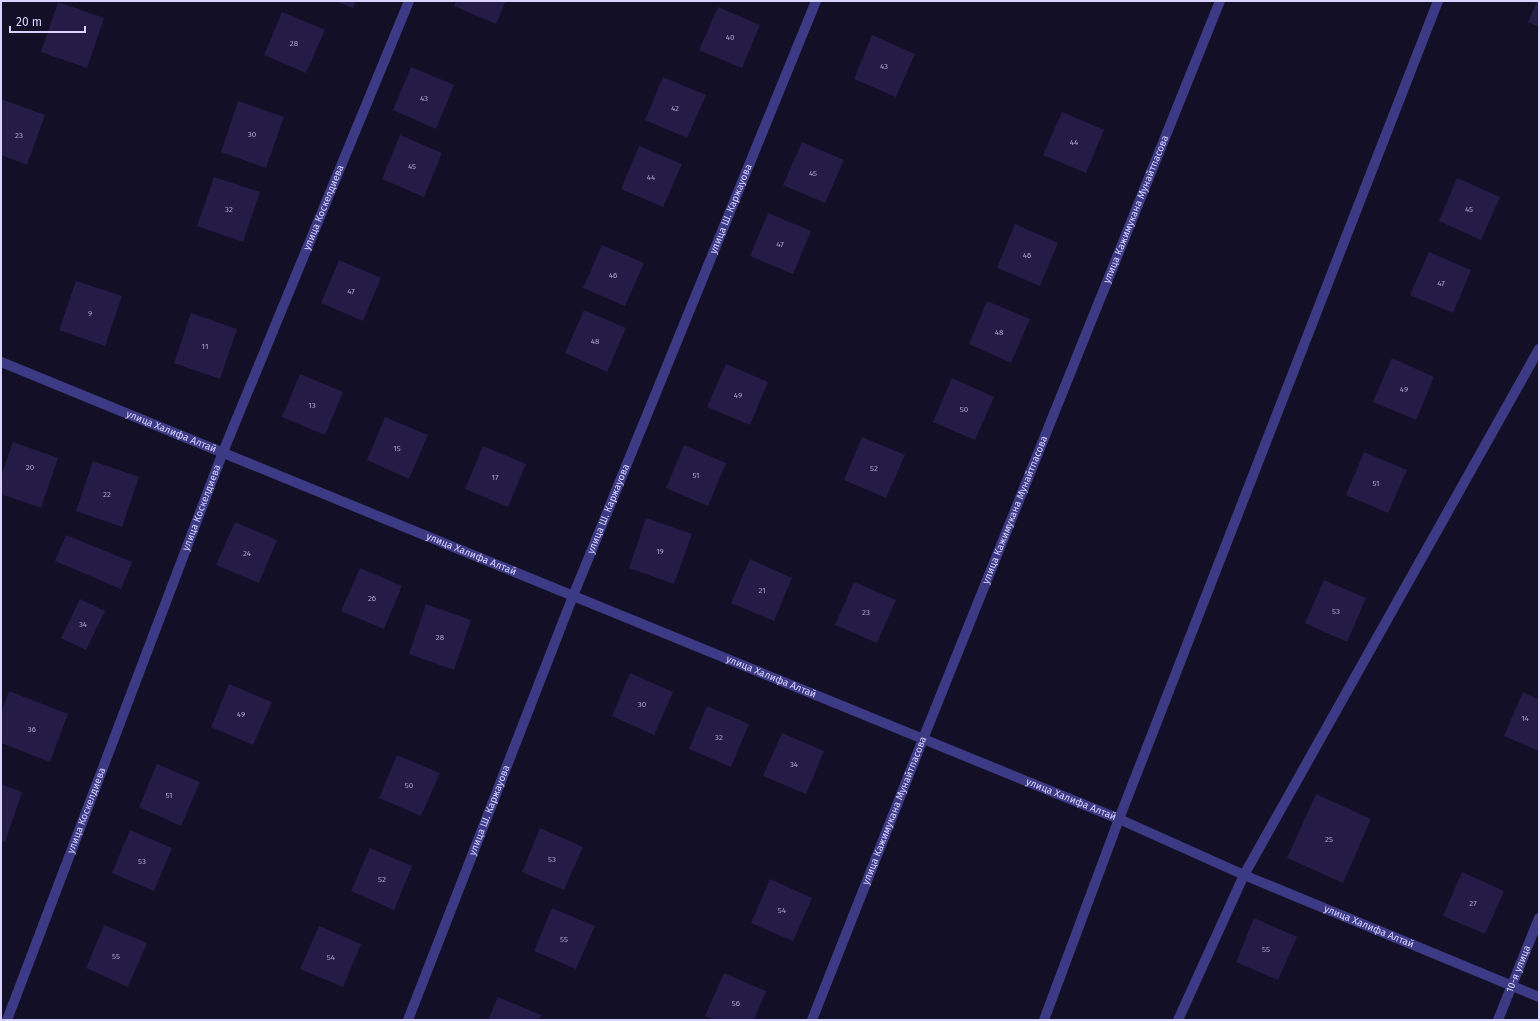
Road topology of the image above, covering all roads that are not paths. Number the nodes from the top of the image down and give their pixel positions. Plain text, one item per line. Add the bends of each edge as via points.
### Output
1 (409, 1) edge
2 (816, 1) edge
3 (1220, 1) edge
4 (1438, 1) edge
5 (1539, 349) edge
6 (1, 362) edge
7 (223, 452) junction
8 (574, 596) junction
9 (923, 739) junction
10 (1119, 819) junction
11 (1244, 876) junction
12 (1539, 918) edge
13 (1512, 986) junction
14 (1539, 997) edge
15 (7, 1020) edge
16 (408, 1020) edge
17 (812, 1020) edge
18 (1044, 1020) edge
19 (1178, 1020) edge
20 (1498, 1020) edge

1 - 7 street, улица Коскелдиева
2 - 8 street, улица Ш. Каржауова
3 - 9 street, улица Кажимукана Мунайтпасова
4 - 10 street
5 - 11 street
6 - 7 street, улица Халифа Алтай
7 - 8 street, улица Халифа Алтай
7 - 15 street, улица Коскелдиева
8 - 9 street, улица Халифа Алтай
8 - 16 street, улица Ш. Каржауова
9 - 10 street, улица Халифа Алтай
9 - 17 street, улица Кажимукана Мунайтпасова
10 - 11 street, улица Халифа Алтай
10 - 18 street
11 - 13 street, улица Халифа Алтай
11 - 19 street
12 - 13 street, 10-я улица
13 - 14 street, улица Халифа Алтай
13 - 20 street, 10-я улица

